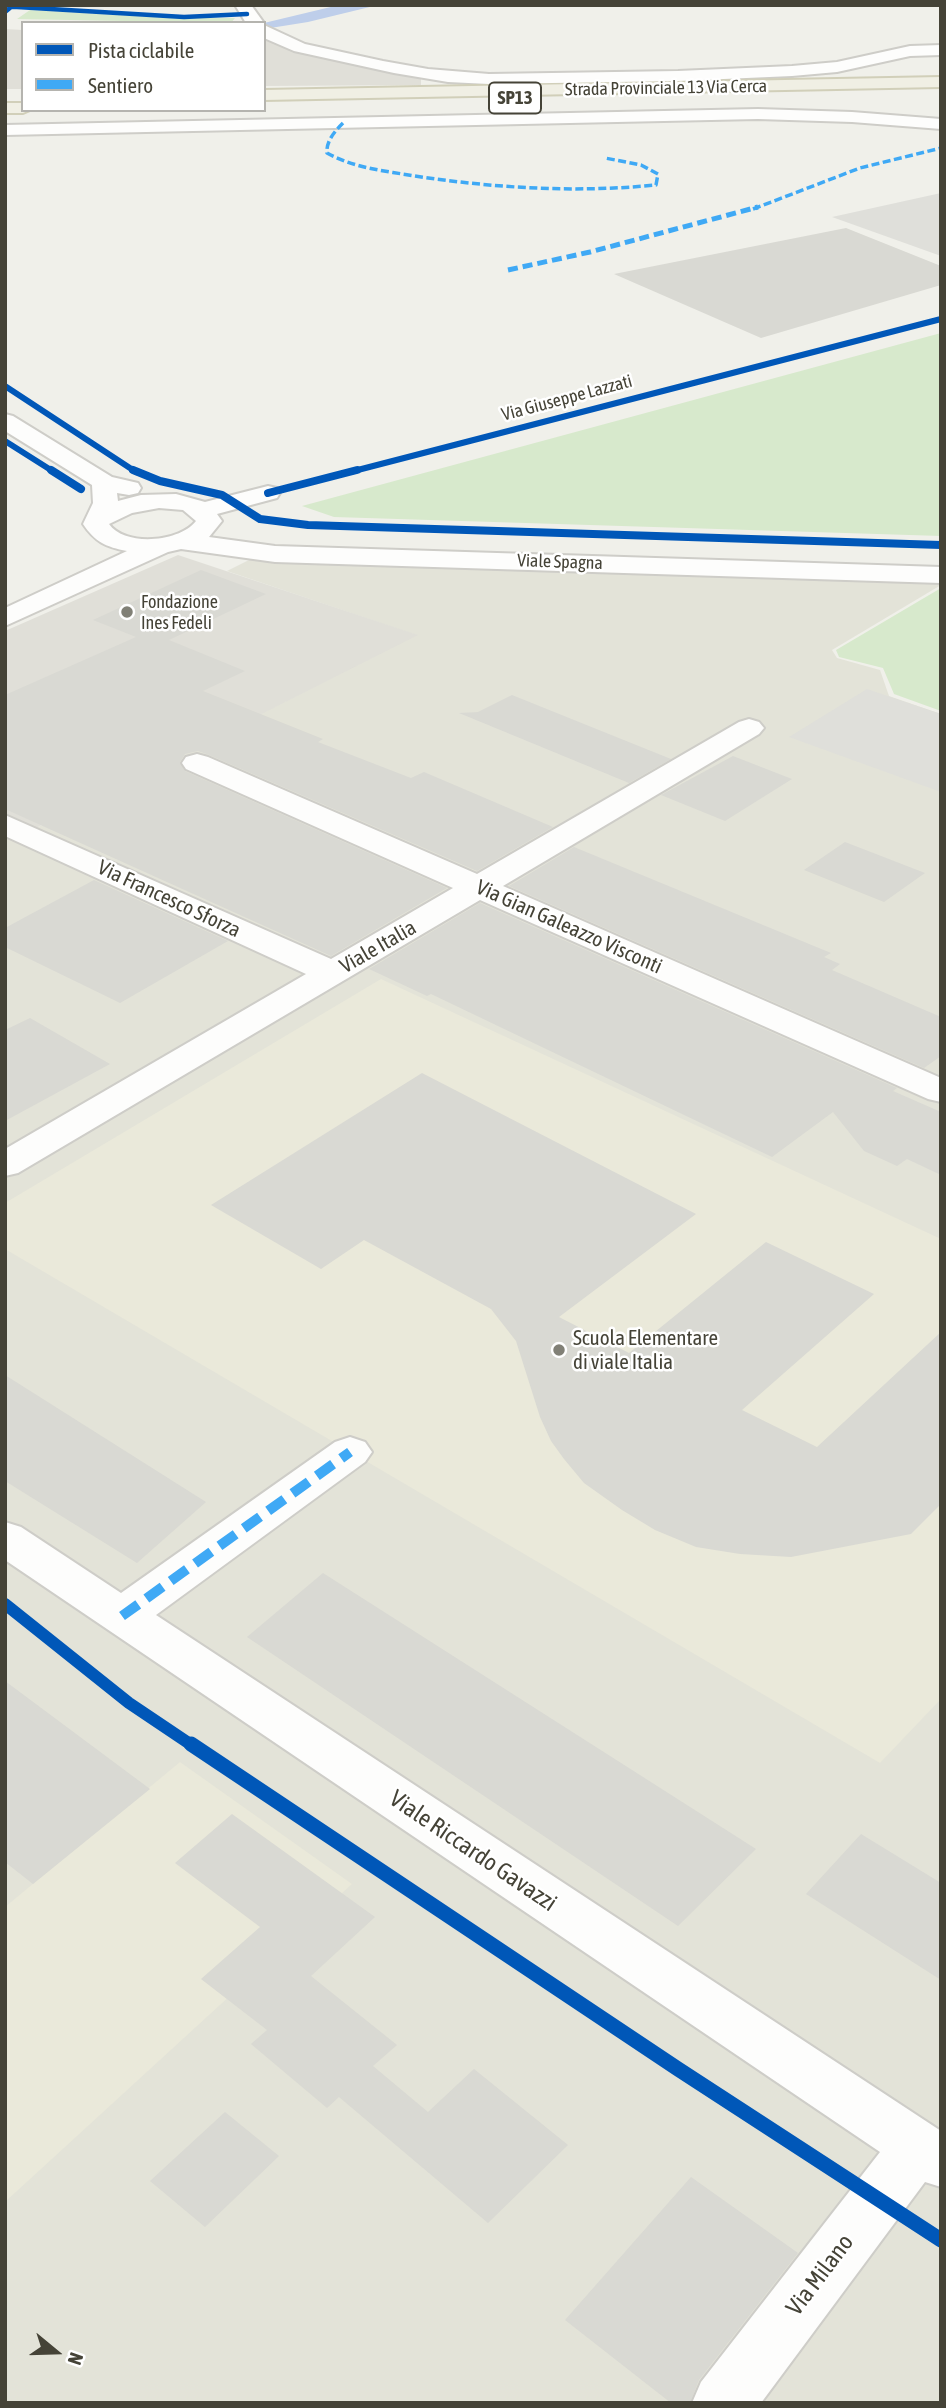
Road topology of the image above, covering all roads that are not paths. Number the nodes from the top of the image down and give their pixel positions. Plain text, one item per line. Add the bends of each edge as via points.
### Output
1 (267, 33) edge
2 (941, 50) edge
3 (941, 82) edge
4 (941, 94) edge
5 (266, 95) edge
6 (266, 103) edge
7 (941, 124) edge
8 (5, 130) edge
9 (5, 421) edge
10 (104, 482) junction
11 (268, 494) dead end
12 (195, 513) junction
13 (103, 527) junction
14 (171, 543) junction
15 (941, 561) edge
16 (941, 575) edge
17 (89, 577) junction
18 (5, 618) edge
19 (750, 728) dead end
20 (197, 763) dead end
21 (5, 824) edge
22 (480, 888) junction
23 (333, 974) junction
24 (941, 1091) edge
25 (5, 1165) edge
26 (350, 1452) dead end
27 (5, 1538) edge
28 (122, 1616) junction
29 (929, 2155) edge
30 (723, 2403) edge

1 - 2 street via 296,45 397,68 497,79 822,69 896,51
3 - 5 main road, Strada Provinciale 13 Via Cerca / SP13
4 - 6 main road, Strada Provinciale 13 Via Cerca / SP13
7 - 8 street via 758,114
9 - 10 street
10 - 12 street
10 - 13 street
11 - 12 street
12 - 13 street via 133,503 113,508
12 - 14 street via 197,535
12 - 15 street, Viale Spagna via 297,540
13 - 14 street, Viale Spagna via 131,544
13 - 17 street via 104,549
14 - 16 street, Viale Spagna via 275,554
14 - 17 street
17 - 18 street
19 - 22 street, Viale Italia
20 - 22 street, Via Gian Galeazzo Visconti
21 - 23 street, Via Francesco Sforza
22 - 23 street, Viale Italia
22 - 24 street, Via Gian Galeazzo Visconti
23 - 25 street, Viale Italia
26 - 28 street
27 - 28 street, Viale Riccardo Gavazzi
28 - 29 street, Viale Riccardo Gavazzi
29 - 30 street, Via Milano

